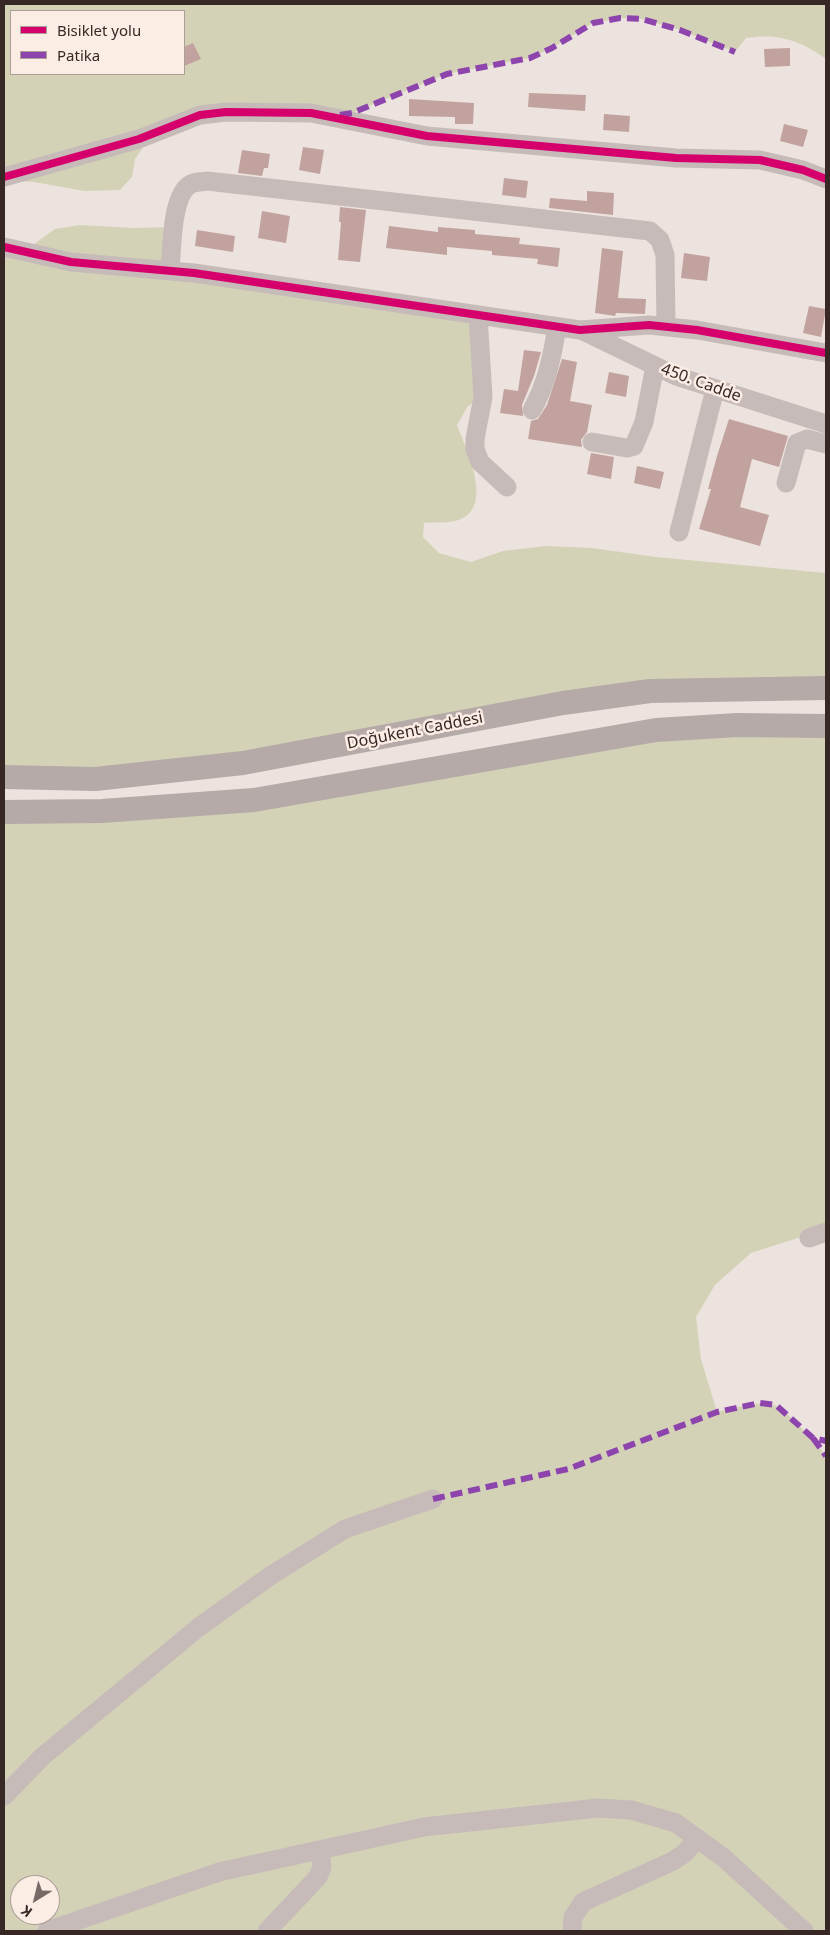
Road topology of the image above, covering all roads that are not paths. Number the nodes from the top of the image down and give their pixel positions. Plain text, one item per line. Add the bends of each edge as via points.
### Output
1 (4, 177) edge
2 (826, 179) edge
3 (4, 247) edge
4 (170, 271) junction
5 (478, 315) junction
6 (557, 327) junction
7 (666, 327) junction
8 (580, 330) junction
9 (826, 353) edge
10 (655, 366) junction
11 (715, 389) junction
12 (532, 410) dead end
13 (826, 424) edge
14 (592, 442) dead end
15 (826, 444) edge
16 (786, 483) dead end
17 (506, 487) dead end
18 (679, 532) dead end
19 (826, 688) edge
20 (826, 726) edge
21 (4, 777) edge
22 (4, 812) edge
23 (433, 1499) dead end
24 (4, 1796) edge
25 (697, 1838) junction
26 (320, 1850) junction
27 (47, 1931) edge
28 (267, 1931) edge
29 (572, 1931) edge
30 (804, 1931) edge

1 - 2 street via 139,139 200,115 226,112 311,113 427,136 676,158 760,160
3 - 4 street via 70,262
4 - 5 street
4 - 7 street via 181,193 191,184 207,181 650,231 660,240 666,255
5 - 6 street
5 - 17 street via 483,397 475,449 480,462
6 - 8 street
6 - 12 street via 550,369
7 - 8 street via 648,325
7 - 9 street
8 - 10 street, 450. Cadde
10 - 11 street, 450. Cadde
10 - 14 street via 644,422 634,446 626,448
11 - 13 street, 450. Cadde
11 - 18 street
15 - 16 street via 808,439 797,443
19 - 21 main road, Doğukent Caddesi via 650,691 563,703 243,763 95,779
20 - 22 main road via 736,725 656,730 254,800 102,812
23 - 24 street via 345,1529 270,1576 199,1627 58,1743
25 - 26 street via 661,1817 631,1810 598,1808 424,1827
25 - 29 street via 685,1853 673,1861 583,1902 573,1917
25 - 30 street via 724,1858
26 - 27 street via 219,1872
26 - 28 street via 322,1867 318,1877

